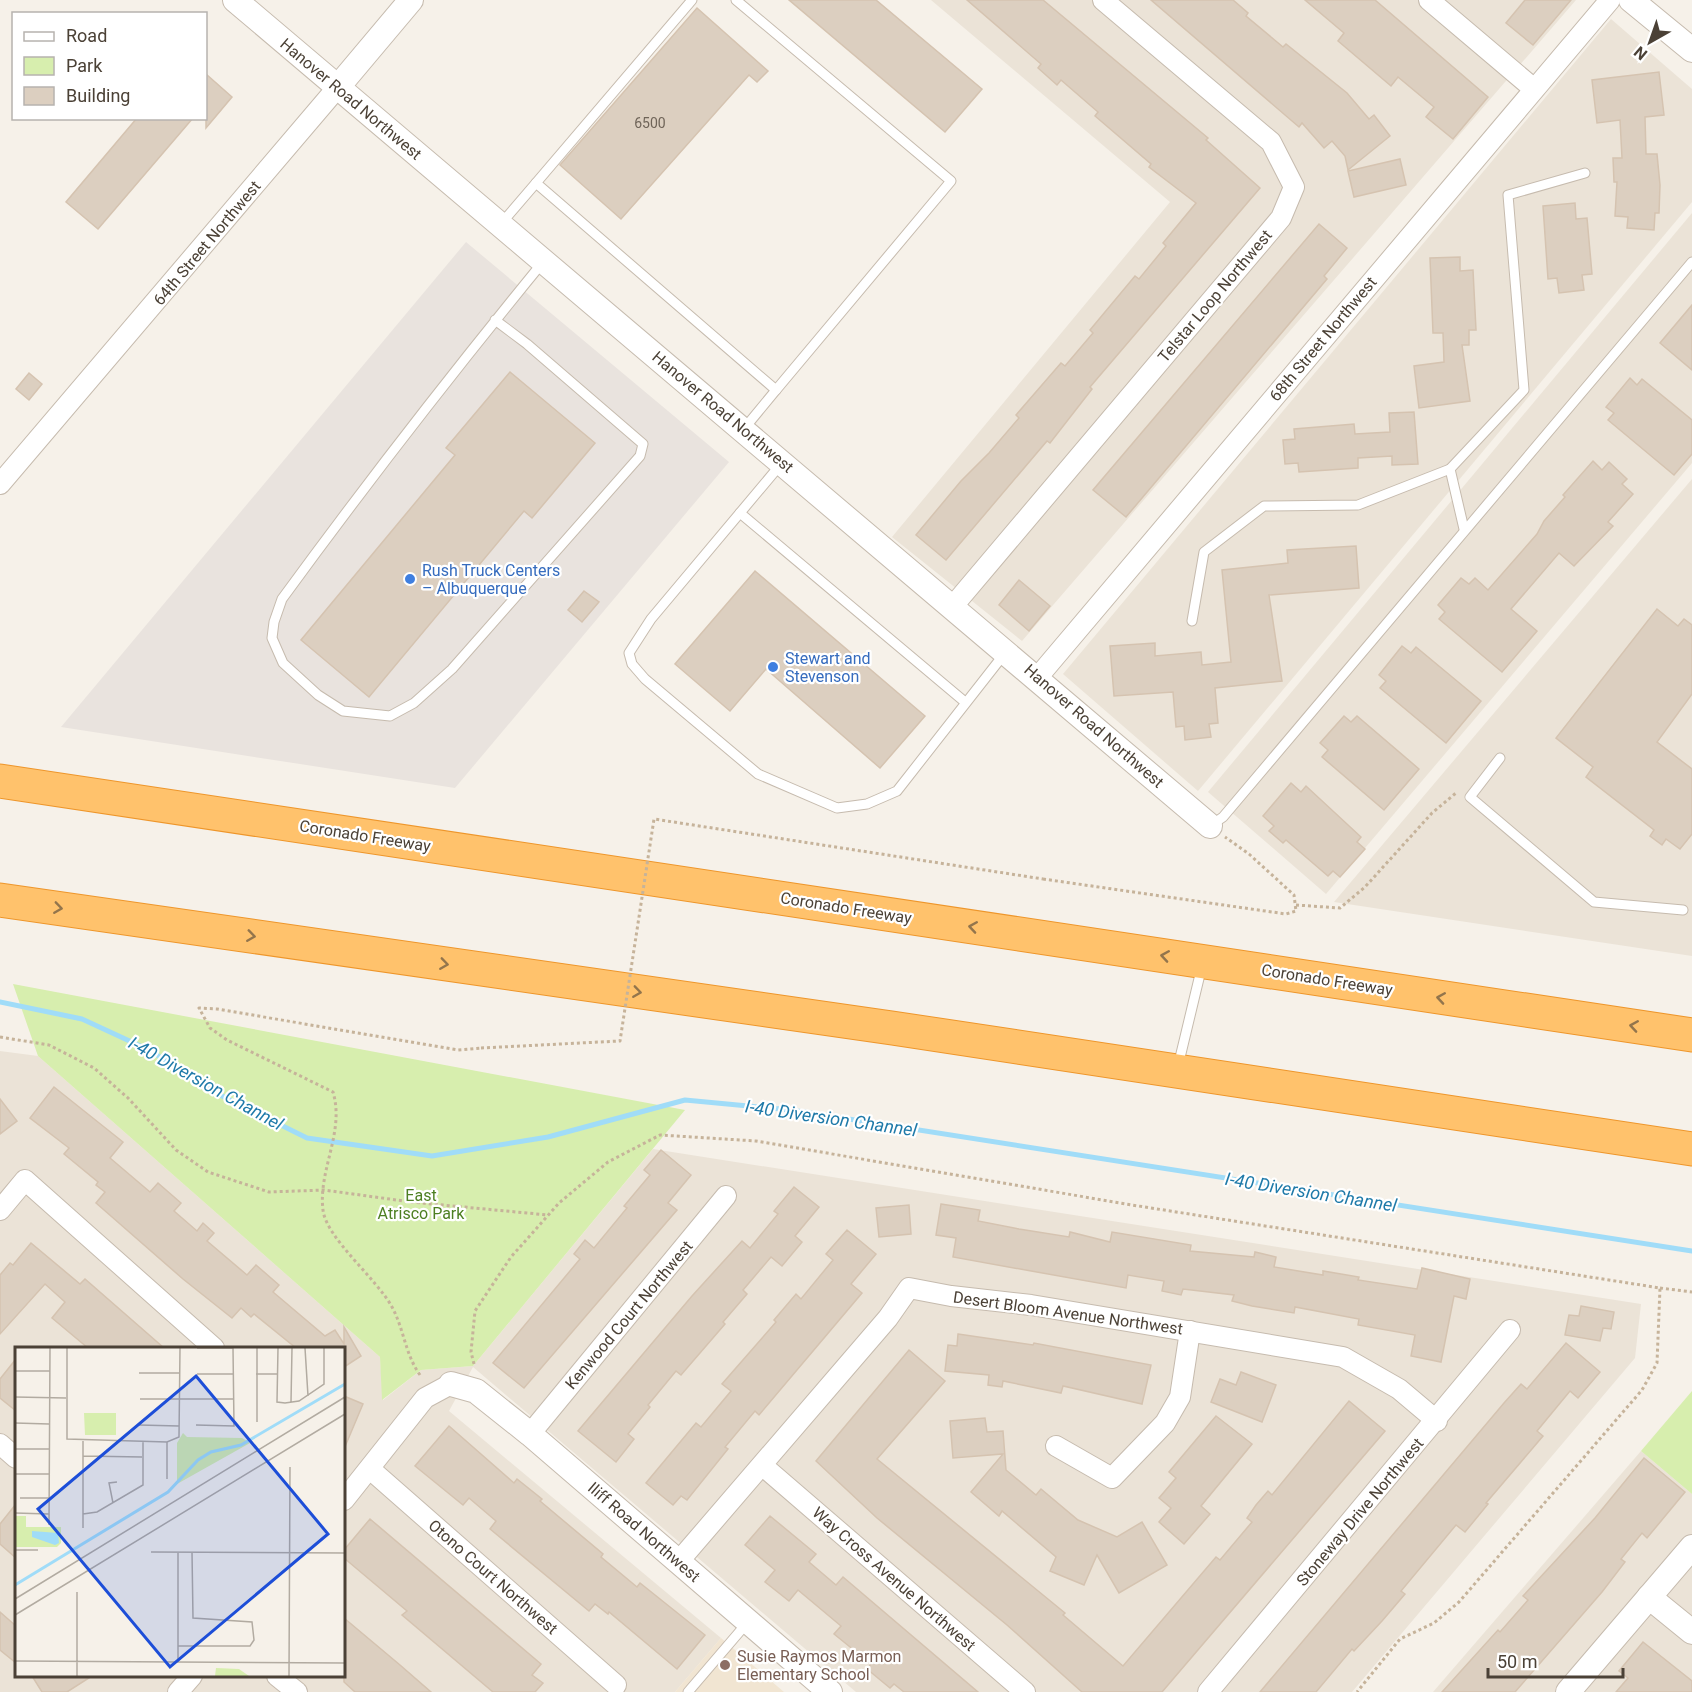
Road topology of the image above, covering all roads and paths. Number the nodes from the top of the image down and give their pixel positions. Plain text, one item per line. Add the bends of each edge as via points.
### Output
1 (235, 0) edge
2 (411, 0) edge
3 (692, 0) edge
4 (736, 0) edge
5 (1103, 0) edge
6 (1429, 0) edge
7 (1610, 0) edge
8 (1631, 0) edge
9 (1692, 50) edge
10 (337, 88) junction
11 (1534, 89) junction
12 (1585, 173) dead end
13 (536, 183) junction
14 (500, 225) junction
15 (543, 262) junction
16 (1692, 262) edge
17 (495, 320) junction
18 (776, 390) junction
19 (743, 430) junction
20 (782, 462) junction
21 (1450, 469) junction
22 (0, 484) edge
23 (740, 513) junction
24 (1464, 529) junction
25 (953, 606) junction
26 (1192, 621) dead end
27 (1006, 651) junction
28 (1038, 678) junction
29 (965, 702) junction
30 (1500, 758) dead end
31 (0, 781) edge
32 (1457, 792) dead end
33 (1210, 826) junction
34 (0, 900) edge
35 (1296, 905) junction
36 (1683, 910) dead end
37 (1203, 962) junction
38 (1692, 1035) edge
39 (0, 1037) edge
40 (1177, 1071) junction
41 (1692, 1149) edge
42 (324, 1190) junction
43 (726, 1196) dead end
44 (0, 1210) edge
45 (548, 1215) junction
46 (1660, 1288) junction
47 (1692, 1292) edge
48 (1510, 1330) dead end
49 (1190, 1331) junction
50 (213, 1347) edge
51 (474, 1364) dead end
52 (420, 1375) dead end
53 (451, 1384) joint
54 (1437, 1421) junction
55 (530, 1434) junction
56 (0, 1444) edge
57 (1056, 1446) dead end
58 (15, 1457) edge
59 (763, 1466) junction
60 (370, 1469) junction
61 (345, 1499) edge
62 (1692, 1547) edge
63 (679, 1561) junction
64 (1650, 1597) junction
65 (749, 1622) junction
66 (1692, 1632) edge
67 (191, 1677) edge
68 (278, 1677) edge
69 (616, 1685) dead end
70 (822, 1689) edge
71 (178, 1692) edge
72 (297, 1692) edge
73 (688, 1692) edge
74 (1026, 1692) edge
75 (1208, 1692) edge
76 (1357, 1692) edge
77 (1568, 1692) edge

1 - 10 street, Hanover Road Northwest
2 - 10 street, 64th Street Northwest
3 - 13 lane
4 - 18 lane via 951,182
5 - 25 street, Telstar Loop Northwest via 1271,142 1294,187 1281,218
6 - 11 street
7 - 11 street, 68th Street Northwest
8 - 9 street
10 - 14 street, Hanover Road Northwest
10 - 22 street, 64th Street Northwest
11 - 28 street, 68th Street Northwest
12 - 21 lane via 1508,195 1524,390
13 - 14 lane
13 - 18 lane
14 - 15 street, Hanover Road Northwest
15 - 17 lane
15 - 19 street, Hanover Road Northwest
16 - 24 lane
17 - 17 lane via 374,472 282,599 272,638 283,663 318,695 343,711 390,716 414,703 452,669 640,456 643,444
18 - 19 lane
19 - 20 street, Hanover Road Northwest
20 - 23 lane
20 - 25 street, Hanover Road Northwest
21 - 24 lane
21 - 26 lane via 1358,505 1264,506 1204,552
23 - 29 lane
23 - 29 lane via 651,619 629,653 632,664 645,679 758,774 837,808 867,804 897,791
24 - 33 lane via 1223,817
25 - 27 street, Hanover Road Northwest
27 - 28 street, Hanover Road Northwest
27 - 29 lane
28 - 33 street, Hanover Road Northwest
30 - 36 lane via 1470,797 1594,902
37 -> 31 highway, Coronado Freeway
32 - 35 path via 1340,908
33 - 35 path via 1256,861 1294,896
34 -> 40 highway
35 - 42 path, bridge via 1296,911 1286,914 654,819 620,1041 458,1050 199,1008 210,1028 227,1040 333,1092 337,1121
38 -> 37 highway, Coronado Freeway
37 - 40 lane
39 - 42 path via 48,1045 94,1068 176,1150 208,1172 269,1192
40 - 41 highway
42 - 45 path
42 - 52 path via 327,1224 393,1308 403,1342
43 - 55 street, Kenwood Court Northwest
44 - 50 street via 25,1180
45 - 46 path via 609,1162 660,1135 756,1140 1132,1205
45 - 51 path via 511,1257 475,1311 471,1352
46 - 47 path
46 - 76 path via 1657,1363 1641,1390 1459,1602 1434,1623 1400,1639
48 - 54 street, Stoneway Drive Northwest
49 - 54 street, Desert Bloom Avenue Northwest via 1343,1357 1399,1389
49 - 57 street via 1180,1397 1166,1423 1112,1478
49 - 59 street, Desert Bloom Avenue Northwest via 909,1288
53 - 55 street, Iliff Road Northwest via 476,1391
53 - 60 street via 425,1398
54 - 75 street, Stoneway Drive Northwest
55 - 63 street, Iliff Road Northwest
56 - 58 street
59 - 63 street
59 - 74 street, Way Cross Avenue Northwest
60 - 61 street
60 - 69 street, Otono Court Northwest
62 - 64 street
63 - 65 street, Iliff Road Northwest
64 - 66 street
64 - 77 street
65 - 70 street, Iliff Road Northwest
65 - 73 lane
67 - 71 street
68 - 72 street

